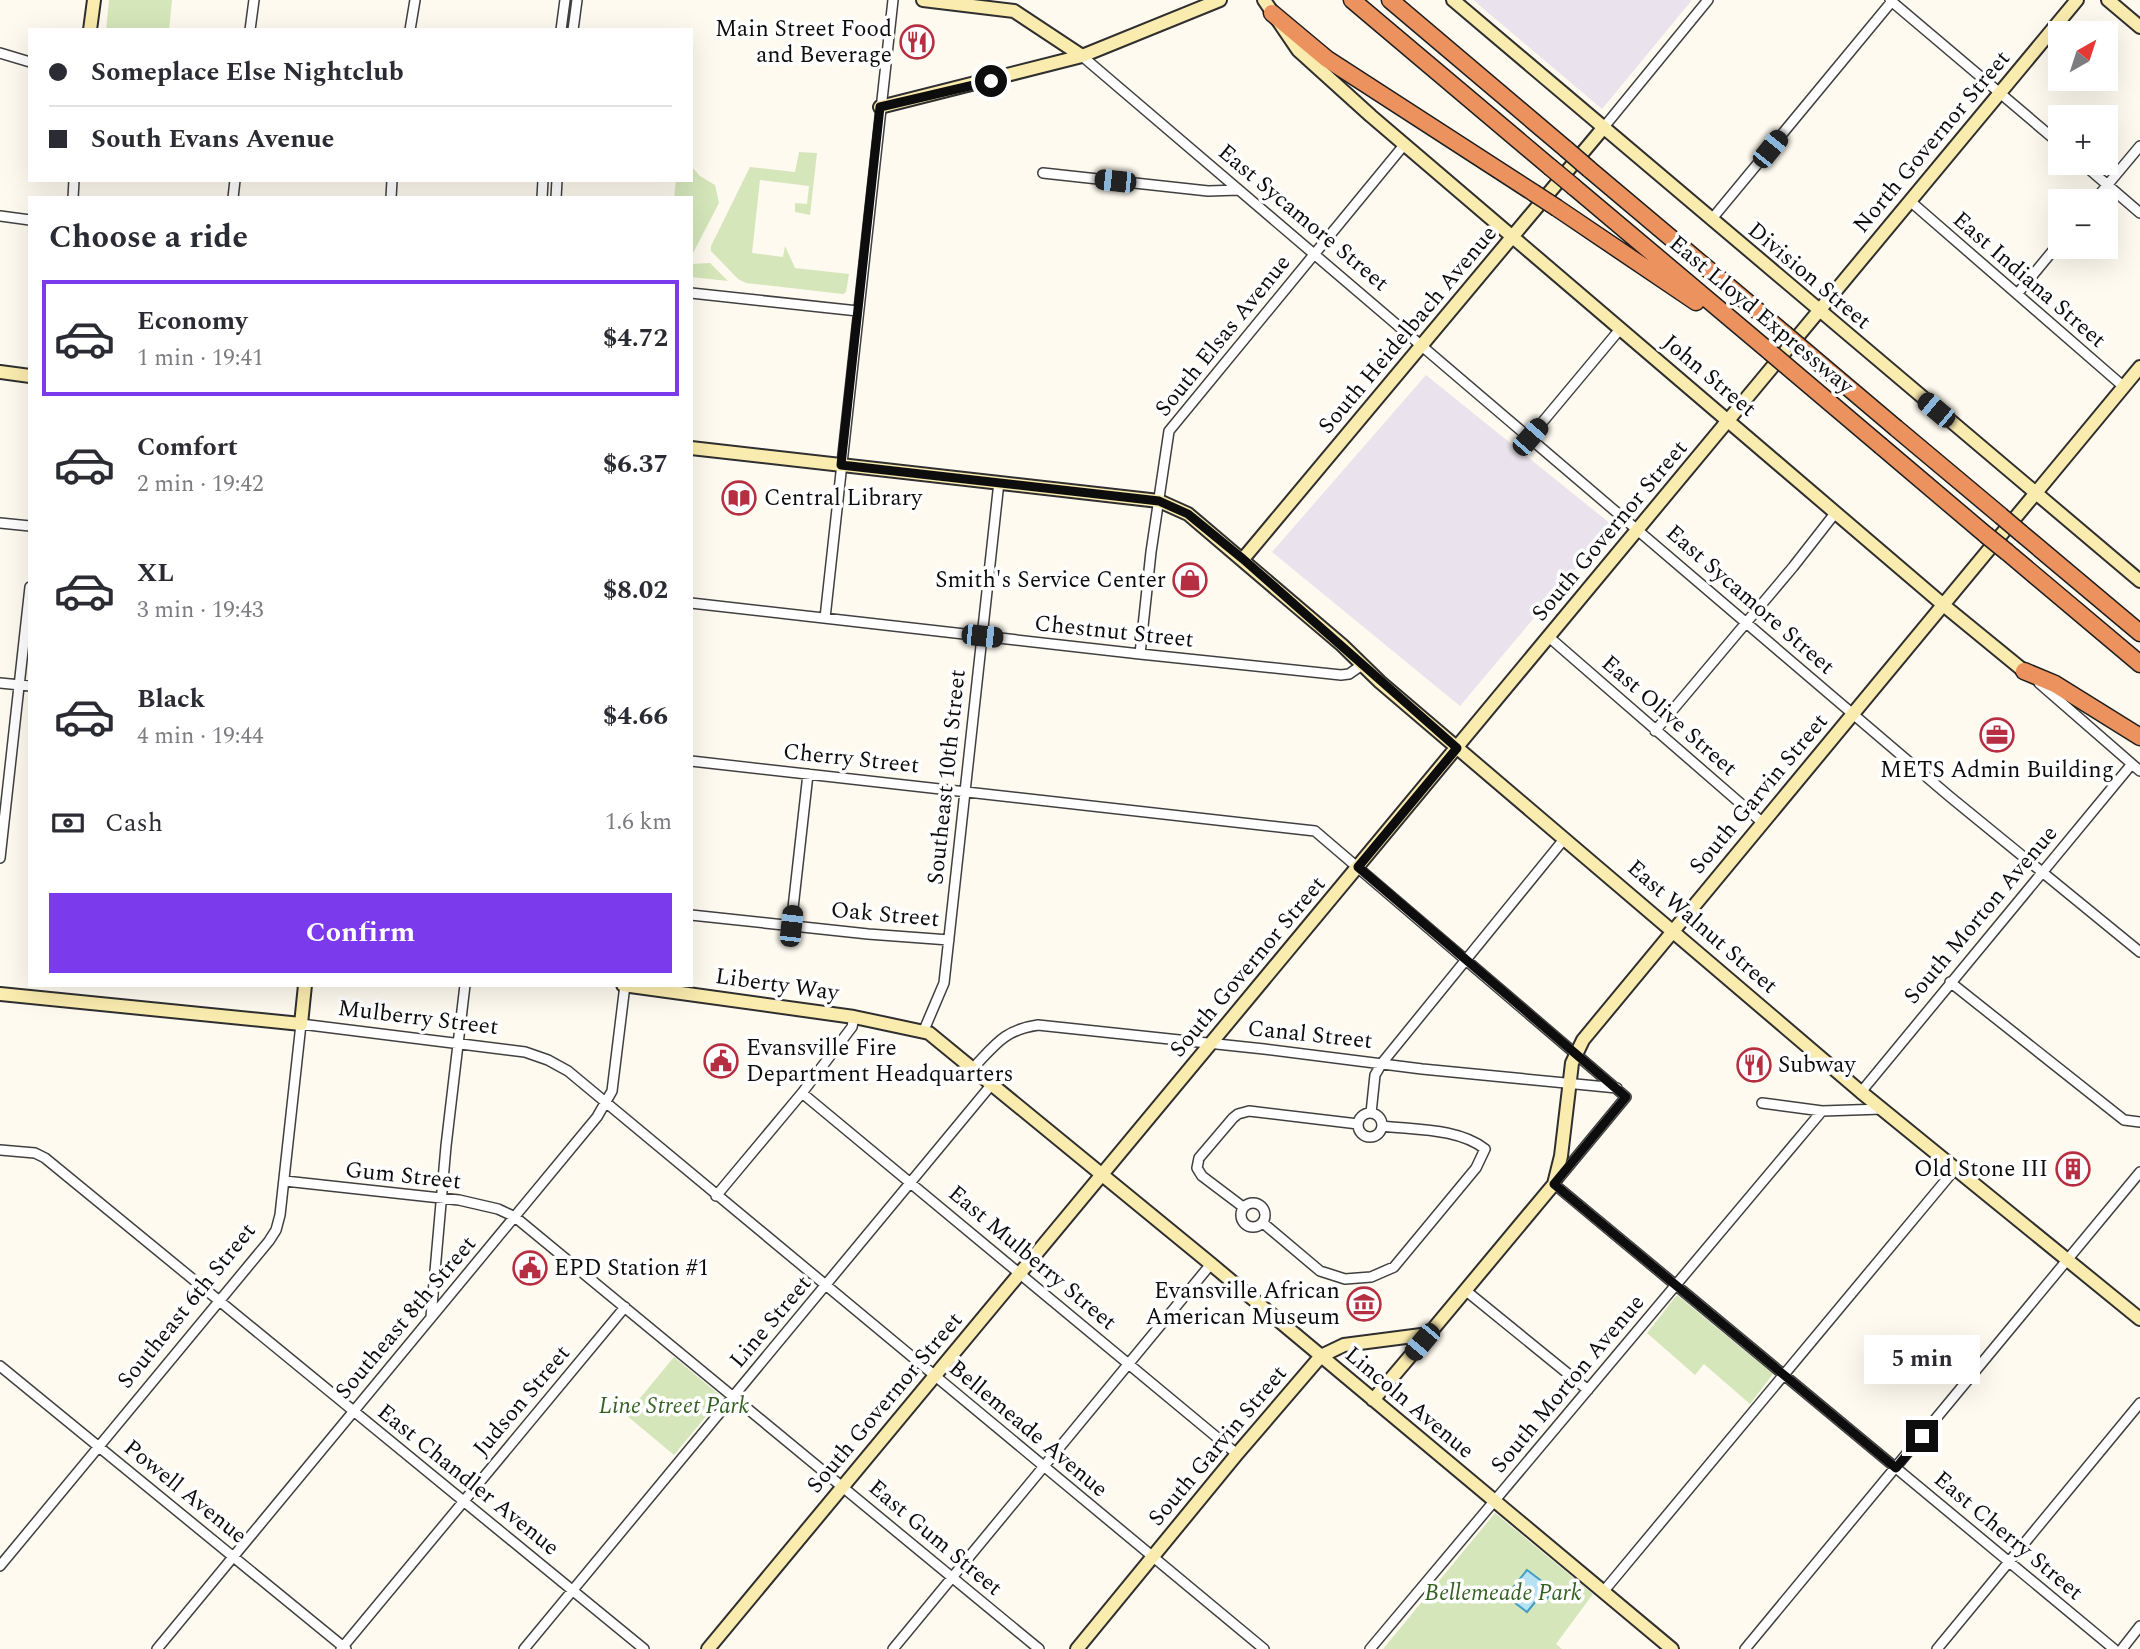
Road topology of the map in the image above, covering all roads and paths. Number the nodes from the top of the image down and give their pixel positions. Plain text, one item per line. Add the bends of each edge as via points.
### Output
1 (94, 0) edge
2 (254, 0) edge
3 (415, 0) edge
4 (565, 0) edge
5 (577, 0) edge
6 (893, 0) edge
7 (923, 0) edge
8 (1220, 0) edge
9 (1352, 0) edge
10 (1390, 0) edge
11 (1408, 0) edge
12 (1453, 0) edge
13 (1709, 0) edge
14 (1892, 0) edge
15 (2077, 0) edge
16 (2108, 0) edge
17 (991, 4) edge
18 (1268, 7) edge
19 (2140, 27) edge
20 (90, 28) edge
21 (250, 28) edge
22 (410, 28) edge
23 (561, 28) edge
24 (573, 28) edge
25 (0, 53) edge
26 (1082, 56) junction
27 (28, 61) edge
28 (1476, 71) junction
29 (2000, 92) junction
30 (880, 107) junction
31 (1604, 127) junction
32 (2048, 134) edge
33 (1404, 145) junction
34 (2140, 146) edge
35 (1043, 173) dead end
36 (2096, 175) edge
37 (2108, 185) junction
38 (2104, 189) edge
39 (1240, 190) junction
40 (1910, 201) junction
41 (2140, 213) edge
42 (0, 216) edge
43 (28, 220) edge
44 (1711, 220) junction
45 (1513, 237) junction
46 (1314, 253) junction
47 (2048, 257) edge
48 (693, 293) edge
49 (2018, 293) junction
50 (858, 311) junction
51 (1819, 311) junction
52 (1621, 328) junction
53 (1757, 341) junction
54 (1422, 345) junction
55 (2140, 367) edge
56 (0, 372) edge
57 (28, 376) edge
58 (2124, 387) junction
59 (1729, 420) junction
60 (1530, 437) junction
61 (693, 448) edge
62 (841, 465) junction
63 (999, 482) junction
64 (2035, 494) junction
65 (1159, 501) junction
66 (1836, 512) junction
67 (0, 523) edge
68 (28, 526) edge
69 (1639, 530) junction
70 (1243, 559) junction
71 (2140, 581) edge
72 (693, 603) edge
73 (1945, 604) junction
74 (28, 605) edge
75 (825, 618) junction
76 (1745, 622) junction
77 (2140, 634) edge
78 (982, 636) junction
79 (1550, 638) junction
80 (1140, 654) junction
81 (2140, 664) edge
82 (1362, 665) junction
83 (2024, 671) junction
84 (0, 683) edge
85 (19, 685) junction
86 (28, 686) edge
87 (1854, 713) junction
88 (1656, 730) junction
89 (2140, 737) edge
90 (1457, 748) junction
91 (693, 761) edge
92 (2131, 765) junction
93 (2140, 771) edge
94 (808, 774) junction
95 (965, 791) junction
96 (1763, 823) junction
97 (1, 837) edge
98 (1566, 838) junction
99 (0, 858) edge
100 (1358, 867) junction
101 (2041, 873) junction
102 (693, 915) edge
103 (791, 926) junction
104 (1673, 931) junction
105 (949, 940) junction
106 (2140, 952) edge
107 (1466, 958) junction
108 (1951, 982) junction
109 (305, 987) edge
110 (465, 987) edge
111 (625, 987) edge
112 (632, 987) edge
113 (0, 994) edge
114 (854, 1017) junction
115 (300, 1024) junction
116 (924, 1030) junction
117 (458, 1043) junction
118 (1210, 1044) junction
119 (1576, 1052) junction
120 (1382, 1063) junction
121 (974, 1068) junction
122 (992, 1084) junction
123 (1569, 1084) junction
124 (1617, 1088) junction
125 (1861, 1091) junction
126 (802, 1093) junction
127 (1762, 1103) dead end
128 (606, 1105) junction
129 (1883, 1108) junction
130 (1822, 1111) junction
131 (1371, 1113) junction
132 (2137, 1121) edge
133 (1358, 1124) junction
134 (1382, 1126) junction
135 (0, 1150) edge
136 (1956, 1168) junction
137 (2140, 1172) edge
138 (1102, 1175) junction
139 (285, 1181) junction
140 (911, 1183) junction
141 (1554, 1184) junction
142 (716, 1196) junction
143 (442, 1198) junction
144 (1243, 1207) junction
145 (514, 1217) junction
146 (1263, 1223) junction
147 (2069, 1260) junction
148 (1211, 1264) junction
149 (1019, 1273) junction
150 (1675, 1286) junction
151 (826, 1287) junction
152 (1465, 1290) junction
153 (219, 1301) junction
154 (625, 1307) junction
155 (431, 1317) junction
156 (2140, 1319) edge
157 (1429, 1334) junction
158 (1321, 1356) junction
159 (1129, 1364) junction
160 (0, 1366) edge
161 (1784, 1375) junction
162 (934, 1376) junction
163 (1588, 1390) junction
164 (734, 1396) junction
165 (1373, 1400) junction
166 (2140, 1403) edge
167 (354, 1412) junction
168 (98, 1447) junction
169 (1237, 1454) junction
170 (1043, 1467) junction
171 (1896, 1468) junction
172 (843, 1487) junction
173 (464, 1501) junction
174 (1494, 1502) junction
175 (233, 1556) junction
176 (1153, 1558) junction
177 (2009, 1561) junction
178 (1, 1562) edge
179 (952, 1577) junction
180 (573, 1591) junction
181 (1603, 1592) junction
182 (2140, 1626) edge
183 (343, 1648) edge
184 (157, 1649) edge
185 (524, 1649) edge
186 (644, 1649) edge
187 (708, 1649) edge
188 (892, 1649) edge
189 (1039, 1649) edge
190 (1077, 1649) edge
191 (1264, 1649) edge
192 (1370, 1649) edge
193 (1672, 1649) edge
194 (1745, 1649) edge
195 (1937, 1649) edge
196 (2114, 1649) edge
197 (2122, 1649) edge

1 - 20 main road
2 - 21 street
3 - 22 street
4 - 23 street
5 - 24 street
6 - 30 street
7 - 17 main road
8 - 26 main road
9 - 53 highway, East Lloyd Expressway, bridge
10 - 28 highway, East Lloyd Expressway
11 - 28 highway
12 - 31 main road, Division Street
13 - 31 street
14 - 29 street
14 - 44 street
15 - 29 main road, North Governor Street
16 - 19 main road
17 - 26 main road via 1014,11
18 - 33 main road, John Street via 1298,50
18 - 53 highway, bridge via 1327,59
25 - 27 street
26 - 30 main road
26 - 39 street, East Sycamore Street
28 - 77 highway, East Lloyd Expressway, bridge
29 - 32 street
29 - 40 main road, North Governor Street
30 - 50 street
31 - 44 main road, Division Street
31 - 45 main road, South Heidelbach Avenue
33 - 45 main road, John Street
33 - 46 street, South Elsas Avenue
34 - 37 street
35 - 39 street via 1208,191
36 - 37 street
37 - 38 street
37 - 41 street
39 - 46 street, East Sycamore Street
40 - 49 street, East Indiana Street
40 - 51 main road, North Governor Street
42 - 43 street
44 - 51 main road, Division Street
45 - 52 main road, John Street
45 - 54 main road, South Heidelbach Avenue
46 - 54 street, East Sycamore Street
46 - 65 street, South Elsas Avenue via 1169,431
47 - 49 street
48 - 50 street
49 - 58 street, East Indiana Street
50 - 62 street
51 - 59 main road, South Governor Street
51 - 64 main road, Division Street
52 - 59 main road, John Street
52 - 60 street
53 - 81 highway, East Lloyd Expressway, bridge
54 - 60 street, East Sycamore Street
54 - 70 main road, South Heidelbach Avenue
55 - 58 main road, South Garvin Street
56 - 57 main road
58 - 64 main road, South Garvin Street
59 - 66 main road, John Street
59 - 69 main road, South Governor Street
60 - 69 street, East Sycamore Street
61 - 62 main road, East Walnut Street
62 - 63 main road, East Walnut Street
62 - 75 street
63 - 65 main road, East Walnut Street
63 - 78 street, Southeast 10th Street
64 - 71 main road, Division Street
64 - 73 main road, South Garvin Street
65 - 70 main road, East Walnut Street via 1188,514
65 - 80 street, South Elsas Avenue
66 - 73 main road, John Street
66 - 76 street
67 - 68 street
69 - 76 street, East Sycamore Street
69 - 79 main road, South Governor Street
70 - 82 main road, East Walnut Street
72 - 75 street, Chestnut Street
73 - 83 main road, John Street
73 - 87 main road, South Garvin Street
74 - 85 street
75 - 78 street, Chestnut Street
76 - 87 street, East Sycamore Street
76 - 88 street
78 - 80 street, Chestnut Street
78 - 95 street, Southeast 10th Street
79 - 88 street, East Olive Street
79 - 90 main road, South Governor Street
80 - 82 street, Chestnut Street via 1340,675
82 - 90 main road, East Walnut Street
83 - 89 highway via 2055,684
83 - 92 street, John Street
84 - 85 street
85 - 86 street
85 - 97 street
87 - 96 main road, South Garvin Street
87 - 101 street, East Sycamore Street
88 - 96 street, East Olive Street
90 - 98 main road, East Walnut Street
90 - 100 main road, South Governor Street
91 - 94 street, Cherry Street
92 - 93 street, John Street
92 - 101 street, South Morton Avenue
94 - 95 street, Cherry Street
94 - 103 street
95 - 100 street, Cherry Street via 1308,829
95 - 105 street, Southeast 10th Street
96 - 104 main road, South Garvin Street
97 - 99 street
98 - 104 main road, East Walnut Street
98 - 107 street
100 - 107 street
100 - 118 main road, South Governor Street
101 - 106 street, East Sycamore Street
101 - 108 street, South Morton Avenue
102 - 103 street, Oak Street
103 - 105 street, Oak Street
104 - 119 main road, South Garvin Street
104 - 125 main road, East Walnut Street
105 - 116 street, Southeast 10th Street via 942,993
107 - 119 street
107 - 120 street
108 - 125 street, South Morton Avenue
108 - 132 street via 2124,1120
109 - 115 main road, Southeast 6th Street
110 - 117 street
111 - 128 street, Southeast 8th Street via 612,1091
112 - 114 main road, Liberty Way
113 - 115 main road, Mulberry Street
114 - 116 main road, Liberty Way
114 - 126 street via 852,1027
115 - 117 street, Mulberry Street
115 - 139 street, Southeast 6th Street
116 - 121 main road, Lincoln Avenue
117 - 128 street, Mulberry Street via 525,1052 548,1060 568,1071
117 - 143 street
118 - 120 street, Canal Street
118 - 121 street, Canal Street via 1038,1025 1005,1035
118 - 138 main road, South Governor Street
119 - 123 main road, South Garvin Street
119 - 124 street
120 - 123 street, Canal Street
120 - 131 street via 1374,1075
121 - 122 main road, Lincoln Avenue
122 - 138 main road, Lincoln Avenue
122 - 140 street, Line Street
123 - 124 street, Canal Street
123 - 141 main road, South Garvin Street
124 - 141 street, South Garvin Street via 1626,1097
125 - 129 main road, East Walnut Street
126 - 140 street, East Mulberry Street
126 - 142 street
127 - 130 street
128 - 142 street, Bellemeade Avenue
128 - 145 street, Southeast 8th Street
129 - 130 street
129 - 136 main road, East Walnut Street
130 - 150 street, South Morton Avenue
131 - 133 street via 1362,1115
131 - 134 street via 1380,1117
133 - 134 street via 1361,1133 1369,1137 1378,1134
133 - 144 street via 1249,1111 1237,1114 1199,1158 1197,1168
134 - 146 street via 1456,1135 1485,1149 1476,1168 1394,1267 1371,1278 1332,1276
135 - 153 street, East Chandler Avenue via 40,1155
136 - 147 main road, East Walnut Street
136 - 161 street
137 - 147 street
138 - 148 main road, Lincoln Avenue
138 - 149 main road, South Governor Street
139 - 143 street, Gum Street
139 - 153 street, Southeast 6th Street via 276,1230
140 - 149 street, East Mulberry Street
140 - 151 street, Line Street
141 - 150 street, East Cherry Street
141 - 152 main road, South Garvin Street
142 - 151 street, Bellemeade Avenue
143 - 145 street, Gum Street via 498,1209
143 - 155 street
144 - 146 street via 1245,1224
144 - 146 street via 1252,1202 1261,1205 1266,1213
145 - 154 street, East Gum Street
145 - 155 street, Southeast 8th Street
147 - 156 main road, East Walnut Street
147 - 171 street
148 - 158 main road, Lincoln Avenue
148 - 159 street
149 - 159 street, East Mulberry Street
149 - 162 main road, South Governor Street
150 - 161 street, East Cherry Street
150 - 163 street, South Morton Avenue
151 - 162 street, Bellemeade Avenue
151 - 164 street, Line Street
152 - 157 main road, South Garvin Street
152 - 163 street
153 - 167 street, East Chandler Avenue
153 - 168 street, Southeast 6th Street
154 - 164 street, East Gum Street
154 - 173 street, Judson Street
155 - 167 street, Southeast 8th Street
157 - 158 main road, South Garvin Street via 1344,1345
157 - 165 main road, South Garvin Street
158 - 165 main road, Lincoln Avenue
158 - 169 main road, South Garvin Street
159 - 169 street, East Mulberry Street
159 - 170 street
160 - 168 street, Powell Avenue
161 - 171 street, East Cherry Street
161 - 181 street
162 - 170 street, Bellemeade Avenue
162 - 172 main road, South Governor Street
163 - 174 street, South Morton Avenue
164 - 172 street, East Gum Street
164 - 180 street, Line Street
165 - 174 main road, Lincoln Avenue
166 - 177 street
167 - 173 street, East Chandler Avenue
167 - 175 street, Southeast 8th Street
168 - 175 street, Powell Avenue
168 - 178 street, Southeast 6th Street
169 - 176 main road, South Garvin Street
170 - 176 street, Bellemeade Avenue
170 - 179 street
171 - 177 street, East Cherry Street
171 - 194 street
172 - 179 street, East Gum Street
172 - 187 main road, South Governor Street
173 - 180 street, East Chandler Avenue
173 - 183 street, Judson Street
174 - 181 main road, Lincoln Avenue
174 - 192 street, South Morton Avenue
175 - 183 street, Powell Avenue
175 - 184 street, Southeast 8th Street
176 - 190 main road, South Garvin Street
176 - 191 street, Bellemeade Avenue
177 - 195 street
177 - 196 street, East Cherry Street
179 - 188 street
179 - 189 street, East Gum Street
180 - 185 street, Line Street
180 - 186 street, East Chandler Avenue
181 - 193 main road, Lincoln Avenue
182 - 197 street

